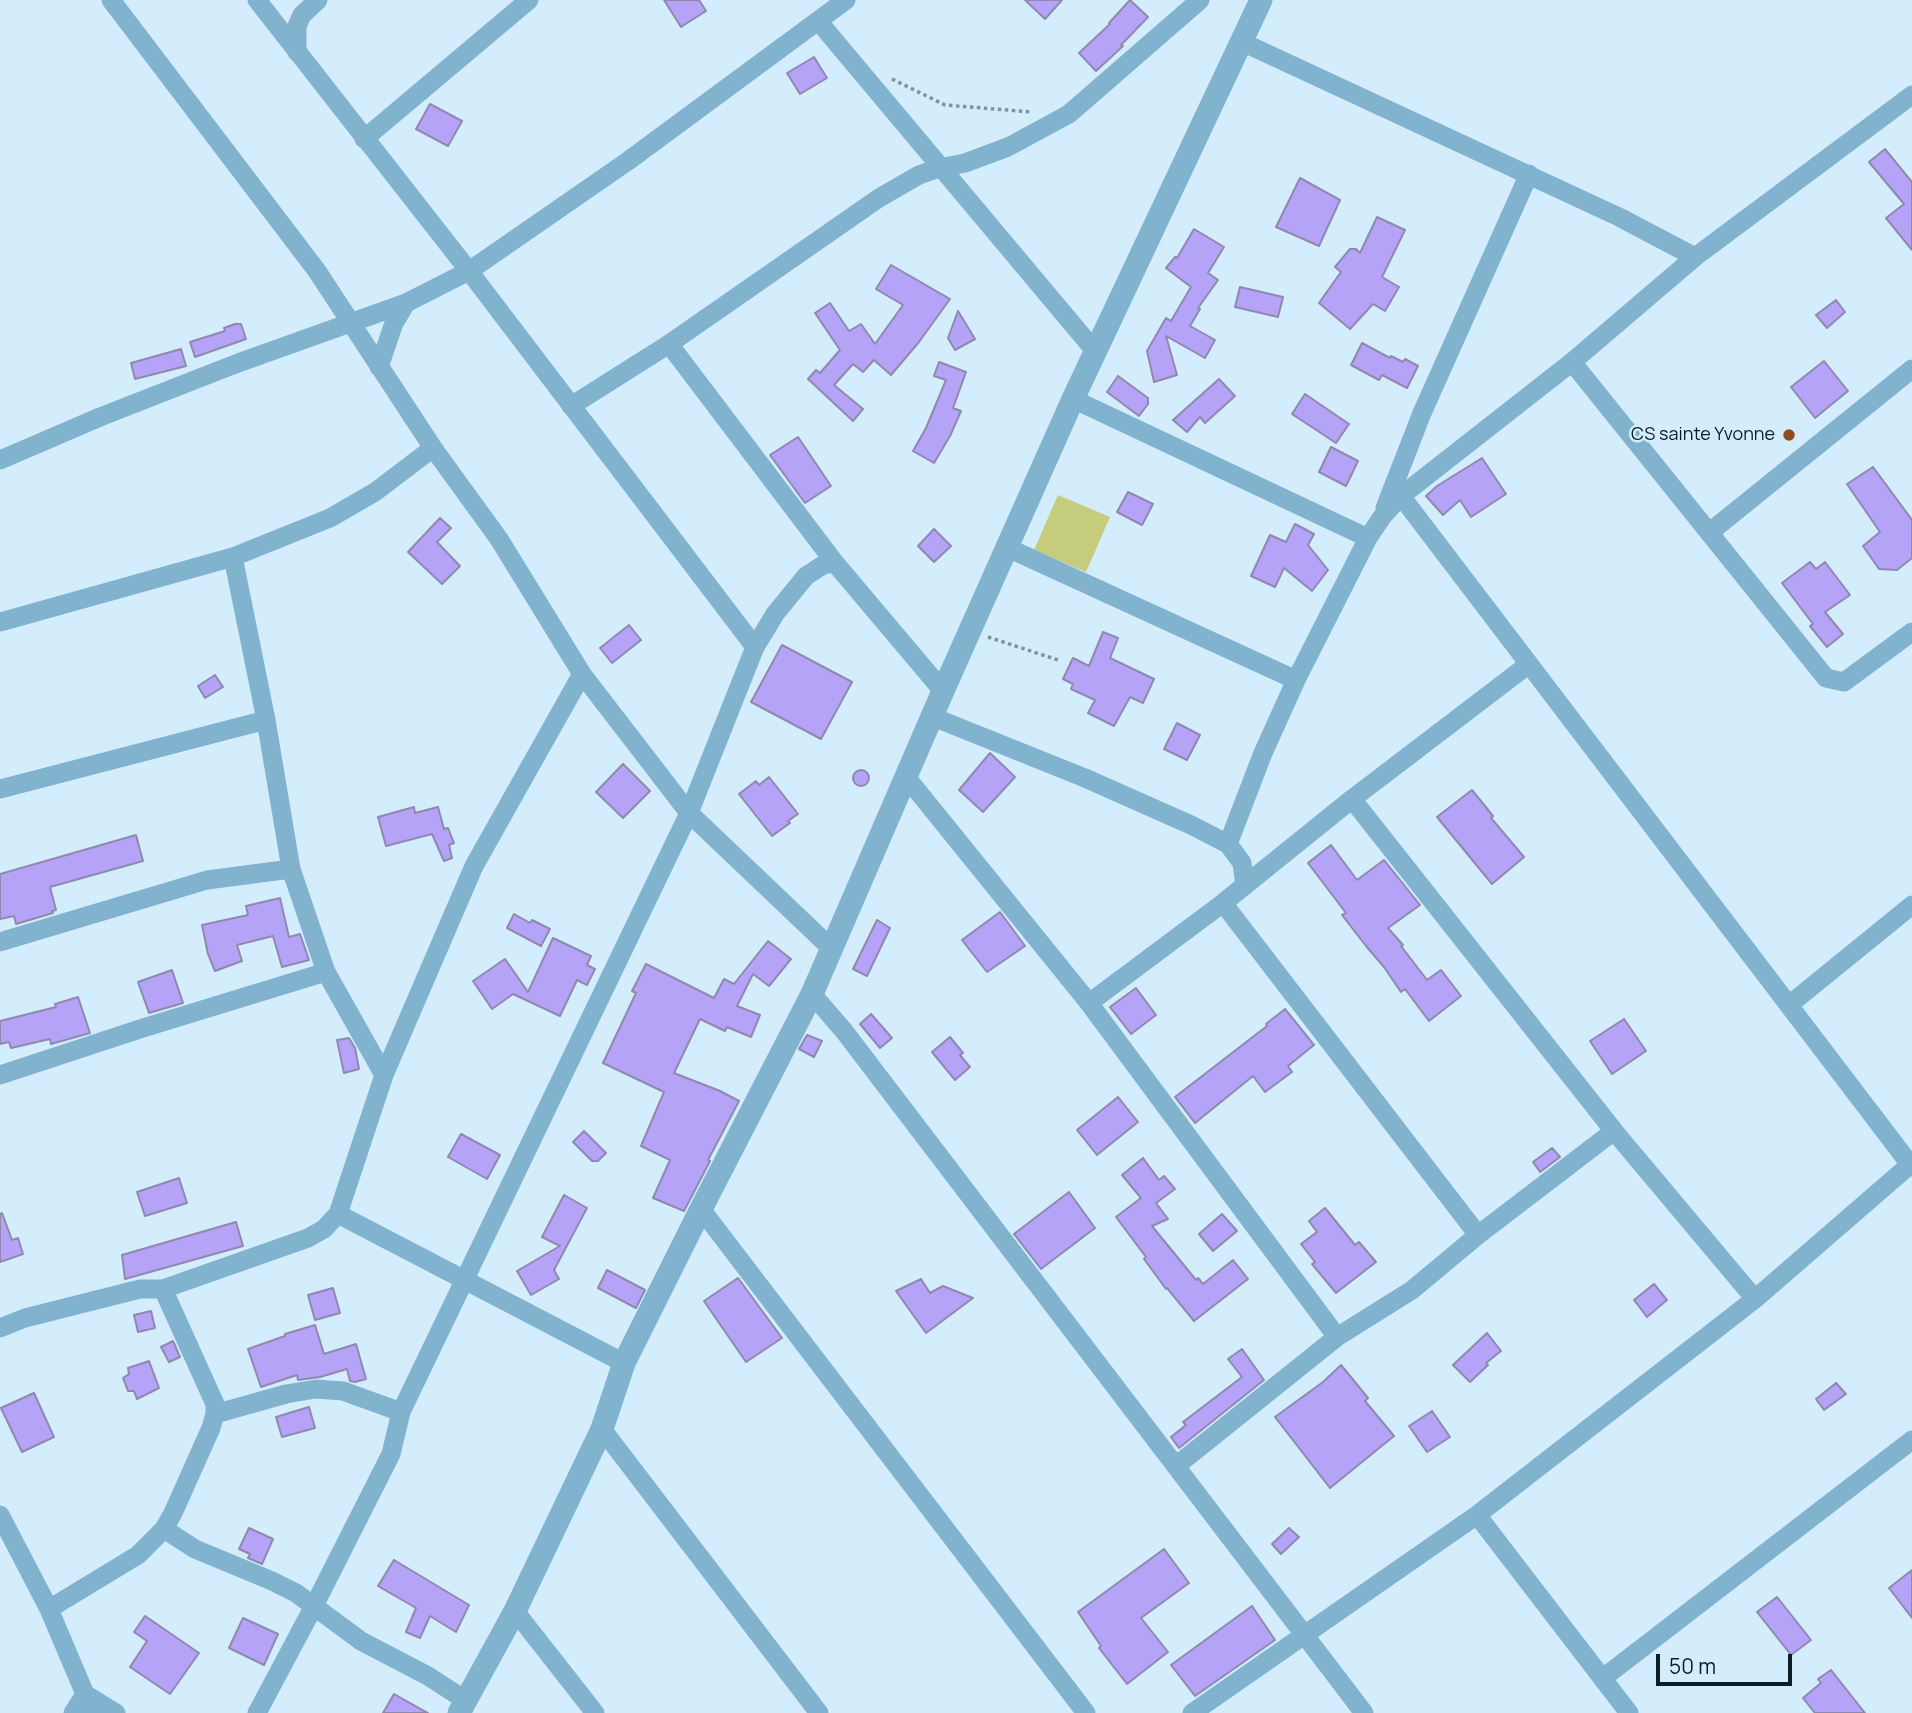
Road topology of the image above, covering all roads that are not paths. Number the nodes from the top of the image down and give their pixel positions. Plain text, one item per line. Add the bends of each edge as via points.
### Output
1 (111, 0) edge
2 (257, 0) edge
3 (318, 0) edge
4 (529, 0) edge
5 (846, 0) edge
6 (1200, 0) edge
7 (1262, 0) edge
8 (819, 22) junction
9 (1242, 42) junction
10 (297, 52) junction
11 (1912, 95) edge
12 (364, 139) junction
13 (939, 168) junction
14 (1528, 174) junction
15 (1695, 257) junction
16 (469, 271) junction
17 (406, 303) junction
18 (349, 322) junction
19 (669, 344) junction
20 (1095, 351) junction
21 (1572, 362) junction
22 (379, 367) junction
23 (1912, 369) edge
24 (1073, 399) junction
25 (571, 406) junction
26 (433, 448) junction
27 (0, 460) edge
28 (1401, 496) junction
29 (1382, 517) junction
30 (1710, 532) junction
31 (1368, 538) junction
32 (1008, 548) junction
33 (233, 557) junction
34 (835, 563) junction
35 (0, 622) edge
36 (1912, 632) edge
37 (755, 647) junction
38 (1529, 664) junction
39 (582, 674) junction
40 (1296, 680) junction
41 (943, 691) junction
42 (933, 717) junction
43 (266, 720) junction
44 (907, 778) junction
45 (0, 789) edge
46 (1352, 799) junction
47 (689, 813) junction
48 (1228, 844) junction
49 (291, 869) junction
50 (1245, 886) junction
51 (1223, 903) junction
52 (1912, 905) edge
53 (0, 942) edge
54 (832, 948) junction
55 (326, 972) junction
56 (812, 994) junction
57 (1089, 1003) junction
58 (1789, 1006) junction
59 (0, 1075) edge
60 (384, 1075) junction
61 (1614, 1131) junction
62 (1911, 1165) edge
63 (701, 1209) junction
64 (338, 1214) junction
65 (1478, 1235) junction
66 (465, 1278) junction
67 (163, 1289) junction
68 (1755, 1299) junction
69 (0, 1328) edge
70 (1338, 1338) junction
71 (624, 1363) junction
72 (401, 1412) junction
73 (215, 1414) junction
74 (602, 1429) junction
75 (1912, 1440) edge
76 (1176, 1466) junction
77 (1477, 1515) junction
78 (2, 1528) edge
79 (164, 1529) junction
80 (314, 1606) junction
81 (49, 1609) junction
82 (515, 1611) junction
83 (1305, 1634) junction
84 (1603, 1678) junction
85 (85, 1694) junction
86 (462, 1706) edge
87 (73, 1713) edge
88 (93, 1713) edge
89 (116, 1713) edge
90 (257, 1713) edge
91 (595, 1713) edge
92 (819, 1713) edge
93 (1086, 1713) edge
94 (1192, 1713) edge
95 (1364, 1713) edge
96 (1629, 1713) edge

1 - 18 street via 317,271
2 - 10 street
3 - 10 street via 297,26
4 - 12 street
5 - 8 street
6 - 13 street via 1069,114 1008,147
7 - 9 street
8 - 13 street
8 - 16 street
9 - 14 street
9 - 20 street
10 - 12 street
11 - 15 street
12 - 16 street
13 - 19 street via 879,198
13 - 20 street
14 - 15 street
14 - 29 street via 1422,413
15 - 21 street
16 - 17 street
16 - 25 street
17 - 18 street
17 - 22 street
18 - 22 street
18 - 27 street via 100,416
19 - 25 street
19 - 34 street
20 - 24 street
21 - 28 street
21 - 30 street
22 - 26 street
23 - 30 street
24 - 31 street
24 - 32 street
25 - 37 street
26 - 33 street via 375,492 330,518
26 - 39 street via 499,539
28 - 29 street
28 - 38 street
29 - 31 street
30 - 36 street via 1826,678 1844,682
31 - 40 street
32 - 40 street
32 - 41 street
33 - 35 street
33 - 43 street
34 - 37 street via 806,576
34 - 41 street
37 - 47 street
38 - 46 street
38 - 58 street
39 - 47 street
39 - 60 street via 474,866
40 - 48 street
41 - 42 street
42 - 44 street
42 - 48 street via 1085,778
43 - 45 street
43 - 49 street
44 - 54 street
44 - 57 street
46 - 50 street
46 - 61 street
47 - 54 street
47 - 66 street
48 - 50 street via 1242,863
49 - 53 street via 207,880
49 - 55 street
50 - 51 street
51 - 57 street
51 - 65 street
52 - 58 street
54 - 56 street
55 - 59 street
55 - 60 street
56 - 63 street
56 - 76 street via 853,1041
57 - 70 street
58 - 62 street
60 - 64 street
61 - 65 street
61 - 68 street
62 - 68 street
63 - 71 street
63 - 93 street
64 - 66 street
64 - 67 street via 308,1238
65 - 70 street via 1412,1290
66 - 71 street
66 - 72 street
67 - 69 street via 140,1289
67 - 73 street via 215,1404
68 - 77 street
70 - 76 street
71 - 74 street
72 - 73 street via 343,1391 316,1389
72 - 80 street via 391,1454
73 - 79 street
74 - 82 street
74 - 92 street
75 - 84 street
76 - 83 street
77 - 83 street
77 - 84 street
78 - 81 street
79 - 80 street via 195,1549 272,1581
79 - 81 street via 138,1555
80 - 86 street via 361,1641 428,1676
80 - 90 street
81 - 85 street
82 - 86 street
82 - 91 street
83 - 94 street
83 - 95 street
84 - 96 street
85 - 87 street
85 - 88 street
85 - 89 street

